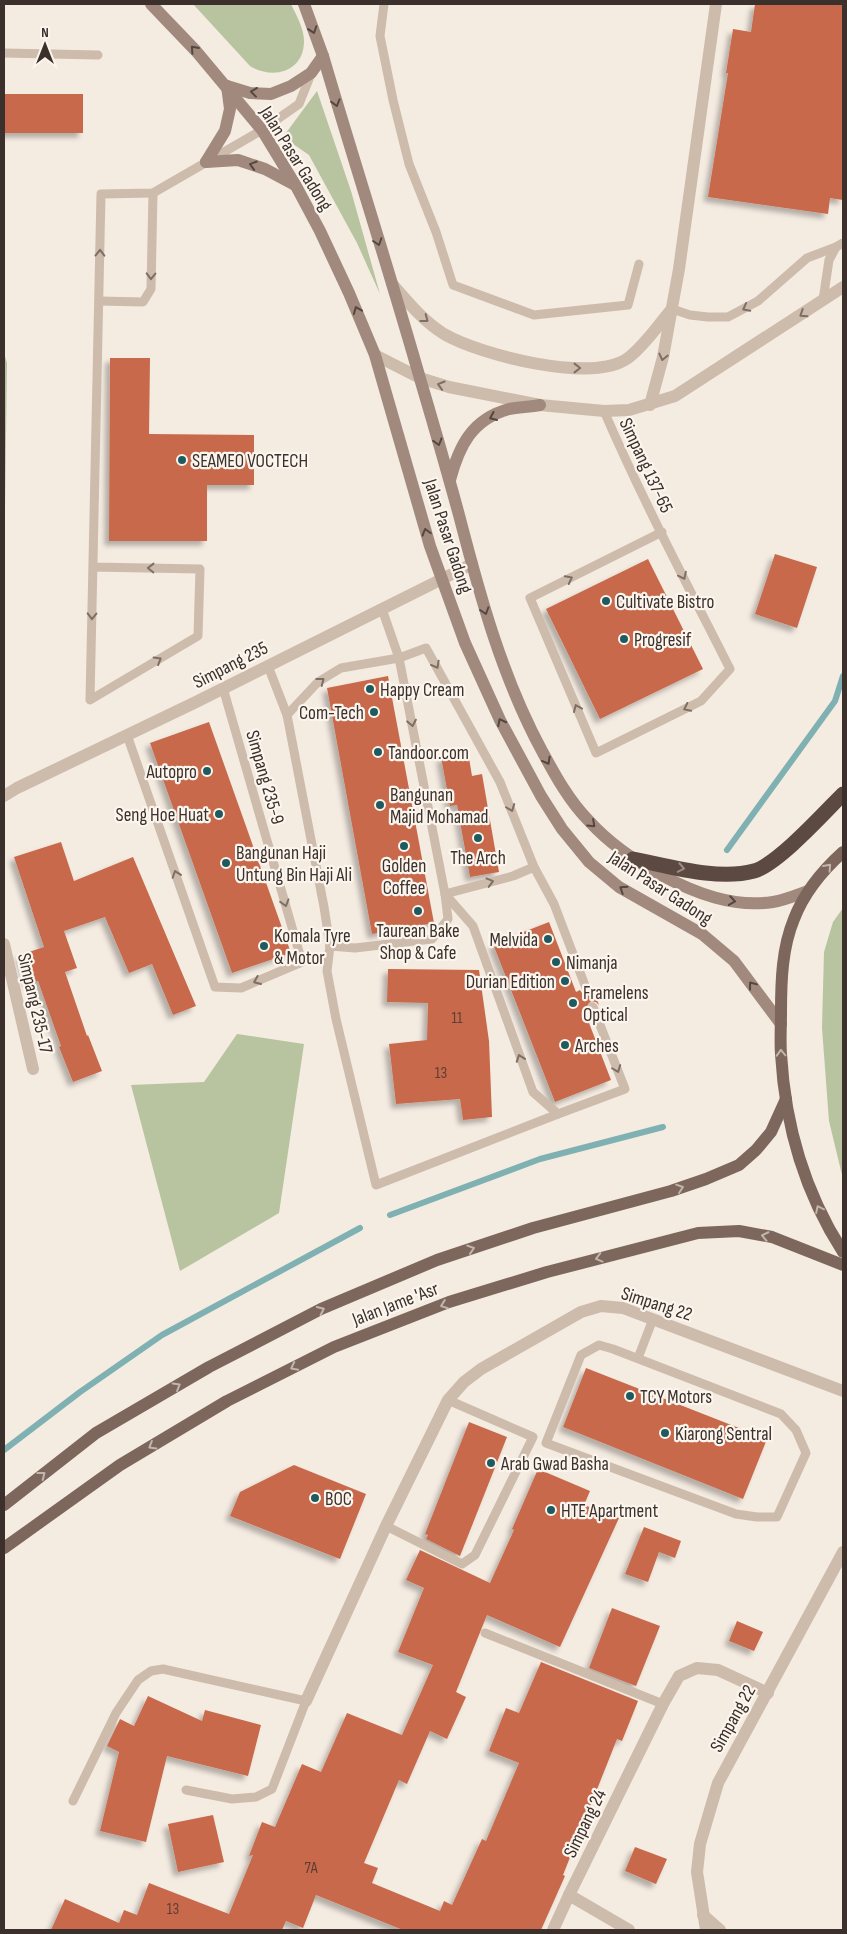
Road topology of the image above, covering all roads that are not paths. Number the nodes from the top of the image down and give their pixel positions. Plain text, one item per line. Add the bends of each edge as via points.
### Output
1 (151, 4) edge
2 (304, 4) edge
3 (384, 4) edge
4 (716, 4) edge
5 (4, 53) edge
6 (98, 55) dead end
7 (323, 56) junction
8 (311, 73) junction
9 (226, 86) junction
10 (262, 130) junction
11 (206, 162) junction
12 (296, 186) junction
13 (153, 192) junction
14 (840, 245) edge
15 (639, 264) dead end
16 (392, 284) junction
17 (843, 287) edge
18 (823, 300) junction
19 (99, 301) junction
20 (672, 309) junction
21 (375, 355) junction
22 (420, 378) junction
23 (540, 405) junction
24 (650, 405) junction
25 (604, 411) junction
26 (450, 482) junction
27 (662, 532) junction
28 (472, 564) junction
29 (93, 567) junction
30 (442, 578) junction
31 (382, 608) junction
32 (399, 658) junction
33 (268, 666) junction
34 (223, 688) junction
35 (287, 716) junction
36 (127, 735) junction
37 (843, 794) edge
38 (4, 796) edge
39 (843, 852) edge
40 (633, 859) junction
41 (534, 867) junction
42 (808, 891) junction
43 (446, 894) junction
44 (4, 944) edge
45 (330, 946) junction
46 (586, 988) dead end
47 (593, 1007) dead end
48 (781, 1024) junction
49 (33, 1069) dead end
50 (786, 1099) junction
51 (558, 1114) junction
52 (843, 1252) edge
53 (843, 1265) edge
54 (653, 1319) junction
55 (638, 1358) junction
56 (843, 1391) edge
57 (448, 1400) junction
58 (4, 1505) edge
59 (386, 1526) junction
60 (4, 1548) edge
61 (843, 1552) edge
62 (485, 1633) dead end
63 (768, 1693) junction
64 (306, 1701) junction
65 (663, 1704) junction
66 (186, 1790) dead end
67 (73, 1801) dead end
68 (569, 1895) junction
69 (703, 1915) junction
70 (553, 1930) edge
71 (629, 1930) edge
72 (706, 1930) edge
73 (720, 1930) edge

9 -> 1 street, Jalan Pasar Gadong
2 -> 7 street, Jalan Pasar Gadong
3 - 15 lane via 380,36 392,100 409,164 453,285 534,315 628,305
4 - 20 street
5 - 6 lane
7 - 8 street
7 -> 16 street, Jalan Pasar Gadong
8 -> 9 street via 271,94 250,93
8 - 10 lane via 299,104
9 - 10 street, Jalan Pasar Gadong
9 - 11 street via 230,109 226,131
10 - 11 lane
10 - 12 street, Jalan Pasar Gadong
12 -> 11 street via 265,169 238,160
11 - 13 lane
21 -> 12 street, Jalan Pasar Gadong via 349,293
13 -> 19 lane via 151,289 143,302
19 -> 13 lane via 101,194
14 - 18 lane via 829,260
14 -> 20 lane via 807,258 758,301 728,317 690,315
16 -> 20 street via 418,314 444,334 486,352 569,368 606,368 628,358
16 - 22 street, Jalan Pasar Gadong
17 - 18 street
18 -> 24 street via 675,396
19 - 29 lane
20 -> 24 street
21 - 22 street
30 -> 21 street, Jalan Pasar Gadong
23 -> 22 street
22 -> 26 street, Jalan Pasar Gadong
23 - 25 street
23 -> 26 street via 509,409 485,420 466,438 456,458
24 - 25 street
25 - 27 lane, Simpang 137-65
26 - 28 street, Jalan Pasar Gadong
27 -> 27 lane, Simpang 137-65 via 730,669 701,701 596,753 530,598
28 - 30 street, Simpang 235
28 -> 40 street, Jalan Pasar Gadong via 512,688 561,786 588,821
29 -> 29 lane via 93,577 90,700 198,636 200,569
30 - 31 street, Simpang 235
48 -> 30 street, Jalan Pasar Gadong via 734,961 702,934 619,887 589,862 562,829 500,720 465,643
31 - 32 lane
31 - 33 street, Simpang 235
35 -> 32 lane via 318,682 342,668
32 -> 41 lane via 426,648 500,782
32 -> 43 lane
33 - 34 street, Simpang 235
33 - 35 lane
34 - 36 street, Simpang 235
34 -> 36 lane, Simpang 235-9 via 302,962 241,988 215,987
35 - 45 lane
36 - 38 street, Simpang 235
40 -> 37 highway via 704,873 755,871 774,860
42 -> 39 main road
40 -> 42 street, Jalan Pasar Gadong via 678,884 730,902 775,902
43 -> 41 lane
41 - 46 lane via 554,904
42 - 48 main road via 794,919 785,950
43 - 45 lane via 448,919 432,939 355,948
51 -> 43 lane via 533,1092 473,926
44 - 49 street, Simpang 235-17
45 - 51 lane via 327,971 336,1019 376,1184
47 -> 51 lane via 625,1089
50 -> 48 main road
52 -> 50 main road via 809,1190
58 -> 50 main road, Jalan Jame 'Asr via 96,1433 209,1367 321,1309 437,1260 533,1228 671,1191 739,1165 771,1132
53 -> 60 main road, Jalan Jame 'Asr via 772,1237 740,1231 698,1233 547,1272 450,1302 334,1347 227,1401 120,1465
54 - 55 lane
54 - 56 street, Simpang 22
54 - 57 street, Simpang 22 via 623,1308 601,1306 581,1312 481,1369
55 - 55 lane via 599,1345 581,1356 546,1443 736,1514 778,1517 806,1453 796,1430 781,1414
57 - 59 street, Simpang 22
57 - 59 lane via 533,1437 475,1555 462,1564
59 - 64 street, Simpang 22
61 - 63 street, Simpang 22
62 - 65 lane
63 - 65 street, Simpang 24 via 718,1670 697,1668 679,1676
63 - 69 street, Simpang 22 via 718,1783 707,1816 697,1872
64 - 66 lane via 272,1789 256,1798 232,1799
64 - 67 lane via 164,1669 151,1671 138,1680 116,1713
65 - 68 street, Simpang 24
68 - 70 street
68 - 71 street
69 - 72 street, Simpang 22
69 - 73 street

